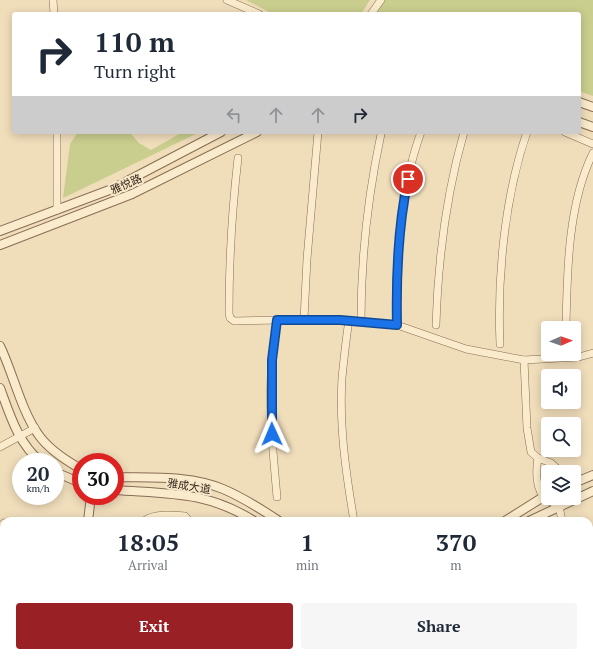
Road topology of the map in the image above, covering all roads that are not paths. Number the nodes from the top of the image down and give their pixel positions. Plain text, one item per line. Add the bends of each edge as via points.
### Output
1 (53, 0) edge
2 (227, 0) edge
3 (381, 0) edge
4 (54, 12) edge
5 (254, 12) edge
6 (372, 12) edge
7 (581, 103) edge
8 (593, 107) edge
9 (581, 123) edge
10 (593, 127) edge
11 (57, 134) edge
12 (217, 134) edge
13 (253, 134) edge
14 (318, 134) edge
15 (381, 134) dead end
16 (420, 134) edge
17 (463, 134) edge
18 (526, 134) edge
19 (570, 134) edge
20 (593, 144) edge
21 (593, 152) edge
22 (238, 158) dead end
23 (57, 210) junction
24 (0, 231) edge
25 (0, 245) edge
26 (277, 320) junction
27 (304, 320) junction
28 (349, 320) junction
29 (361, 321) junction
30 (566, 321) edge
31 (397, 325) junction
32 (436, 326) dead end
33 (500, 344) dead end
34 (0, 346) edge
35 (593, 353) edge
36 (524, 360) junction
37 (0, 388) edge
38 (35, 428) junction
39 (20, 437) junction
40 (0, 447) edge
41 (33, 453) edge
42 (538, 458) junction
43 (72, 464) edge
44 (553, 465) edge
45 (593, 475) edge
46 (124, 478) edge
47 (581, 480) edge
48 (541, 489) edge
49 (124, 491) edge
50 (593, 491) edge
51 (581, 495) edge
52 (277, 497) dead end
53 (541, 498) edge
54 (90, 505) edge
55 (555, 505) edge
56 (560, 505) edge
57 (88, 517) edge
58 (150, 517) edge
59 (186, 517) edge
60 (246, 517) edge
61 (273, 517) edge
62 (353, 517) edge
63 (511, 517) edge
64 (536, 517) edge
65 (562, 517) edge

1 - 4 street
2 - 5 street
3 - 6 street
7 - 8 street
9 - 10 street
11 - 23 street
12 - 23 street, 雅悦路 via 112,189
13 - 25 street, 雅悦路 via 132,194
14 - 27 street
15 - 29 street via 364,248
16 - 31 street via 412,161 400,226
17 - 32 street via 454,166 446,210 438,277
18 - 33 street via 516,172 503,245 499,310
19 - 20 street
21 - 30 street via 586,166 573,226 566,289
22 - 26 street via 229,267 230,318 242,322
23 - 24 street, 雅悦路
26 - 27 street
26 - 52 street via 271,391
27 - 28 street
28 - 29 street
28 - 62 street via 342,379 342,410
29 - 31 street
31 - 36 street via 466,349
34 - 38 street
35 - 36 street via 579,357
36 - 42 street via 527,428 531,452
37 - 39 street
38 - 39 street
38 - 43 street via 51,449
39 - 40 street
39 - 41 street
42 - 44 street
42 - 48 street via 536,469
45 - 47 street
46 - 61 street via 200,482 222,488
49 - 60 street, 雅成大道 via 197,496 218,502
50 - 51 street
53 - 63 street
54 - 57 street
55 - 64 street
56 - 65 street
58 - 59 street

